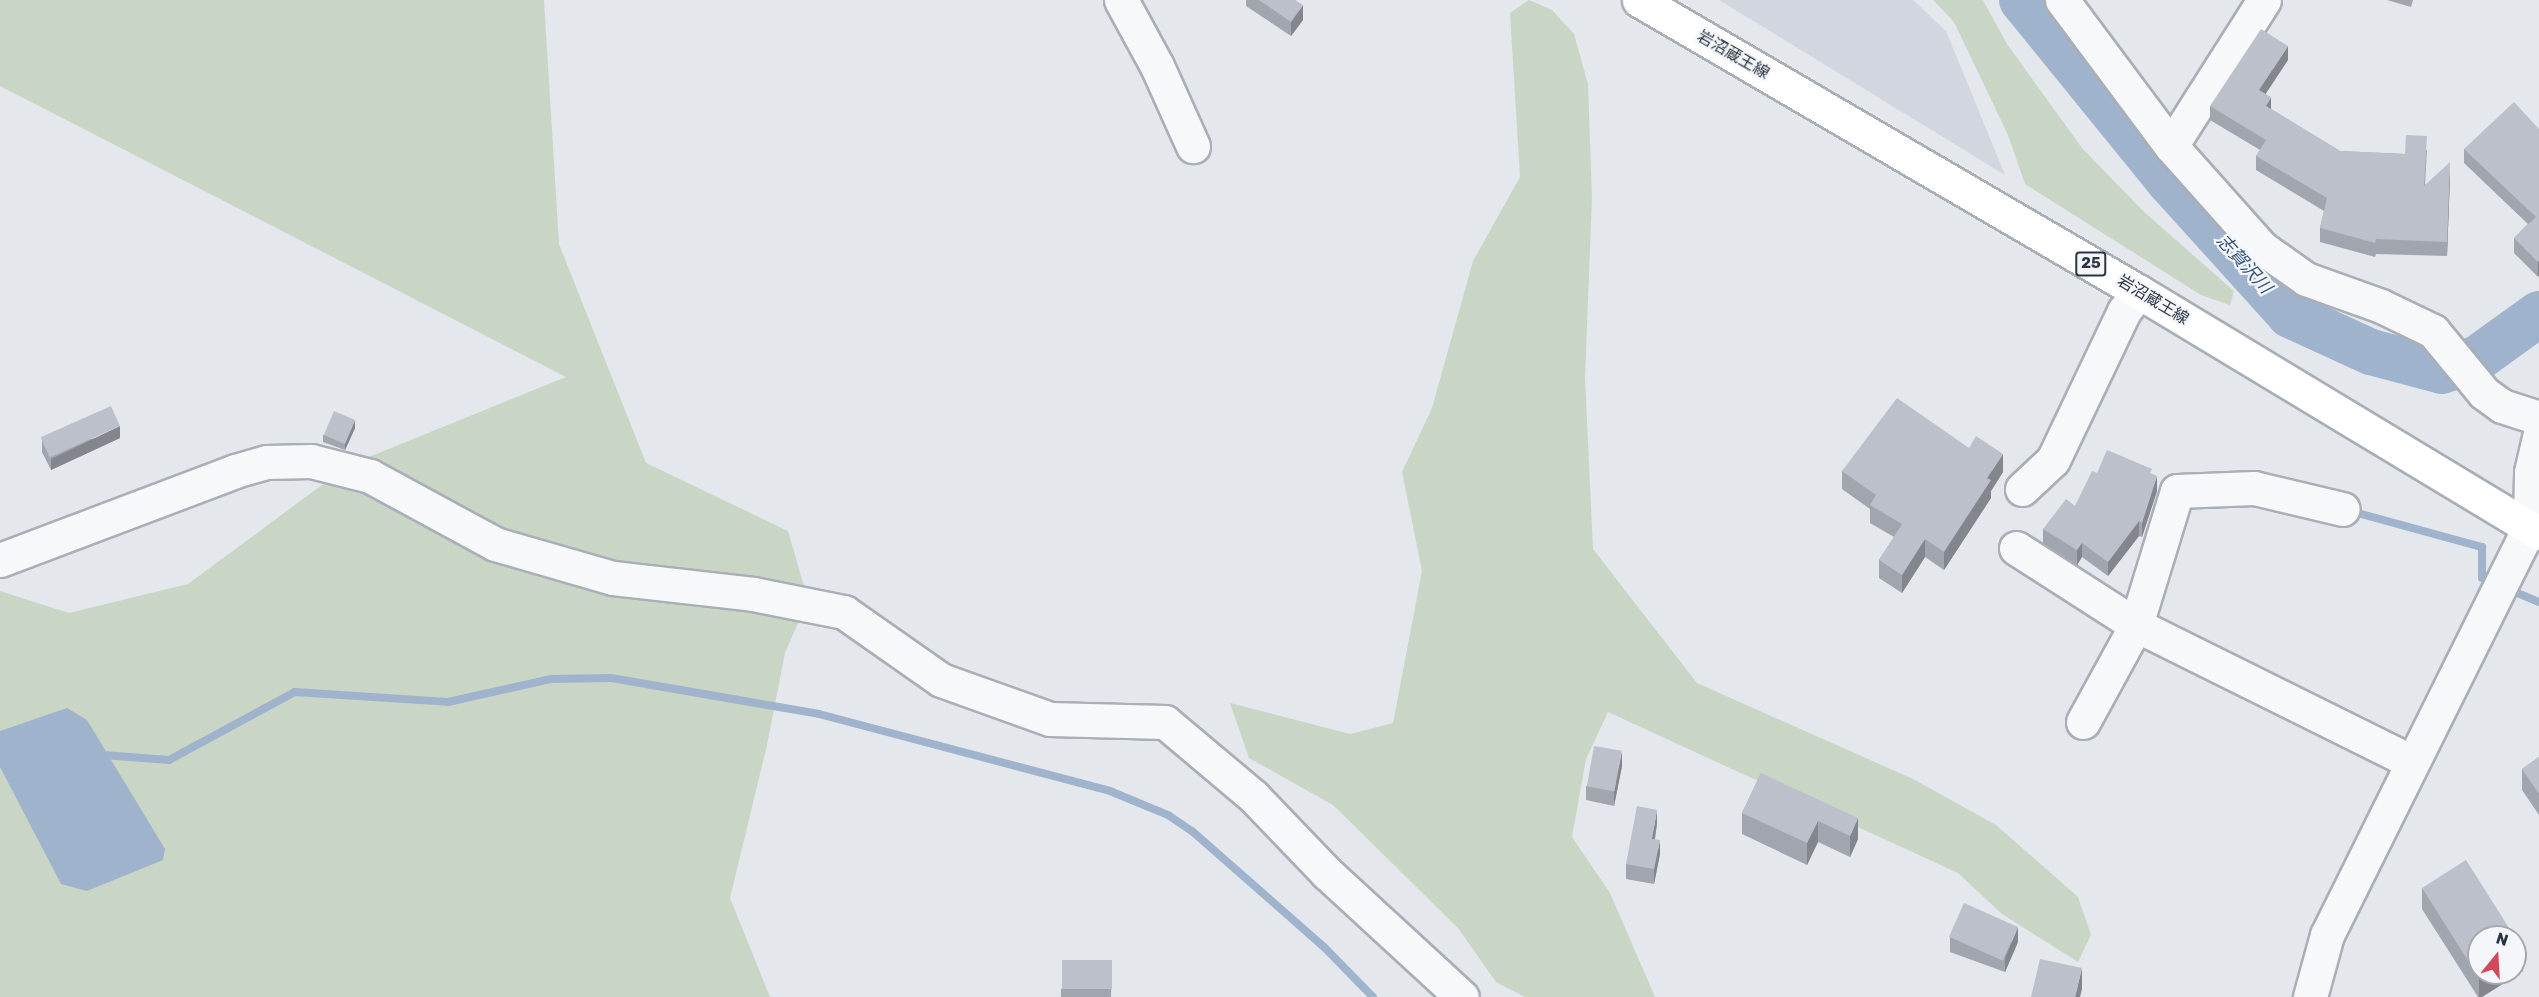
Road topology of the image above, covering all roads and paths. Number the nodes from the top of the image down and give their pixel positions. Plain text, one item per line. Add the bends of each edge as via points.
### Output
1 (1121, 0) edge
2 (1639, 0) edge
3 (2062, 0) edge
4 (2264, 0) edge
5 (1193, 146) dead end
6 (2171, 146) junction
7 (2139, 292) junction
8 (2539, 418) edge
9 (2539, 437) edge
10 (2022, 489) dead end
11 (2343, 509) dead end
12 (2534, 530) edge
13 (2016, 548) dead end
14 (0, 560) edge
15 (2136, 625) junction
16 (2083, 722) dead end
17 (2410, 761) junction
18 (1462, 997) edge
19 (2310, 997) edge

1 - 5 street via 1157,66
2 - 7 main road, 岩沼蔵王線 / 25
3 - 6 street
4 - 6 street
6 - 8 street via 2250,236 2281,263 2306,279 2381,306 2433,331 2469,377 2502,406
7 - 10 street via 2124,311 2053,460
7 - 12 main road, 岩沼蔵王線 / 25
9 - 12 street via 2531,472
11 - 15 street via 2254,488 2177,491
12 - 17 street
13 - 15 street
14 - 18 street via 235,471 267,462 312,461 370,476 495,544 613,578 753,594 844,612 941,680 1050,719 1165,722 1254,797 1327,873
15 - 16 street
15 - 17 street
17 - 19 street via 2326,935

